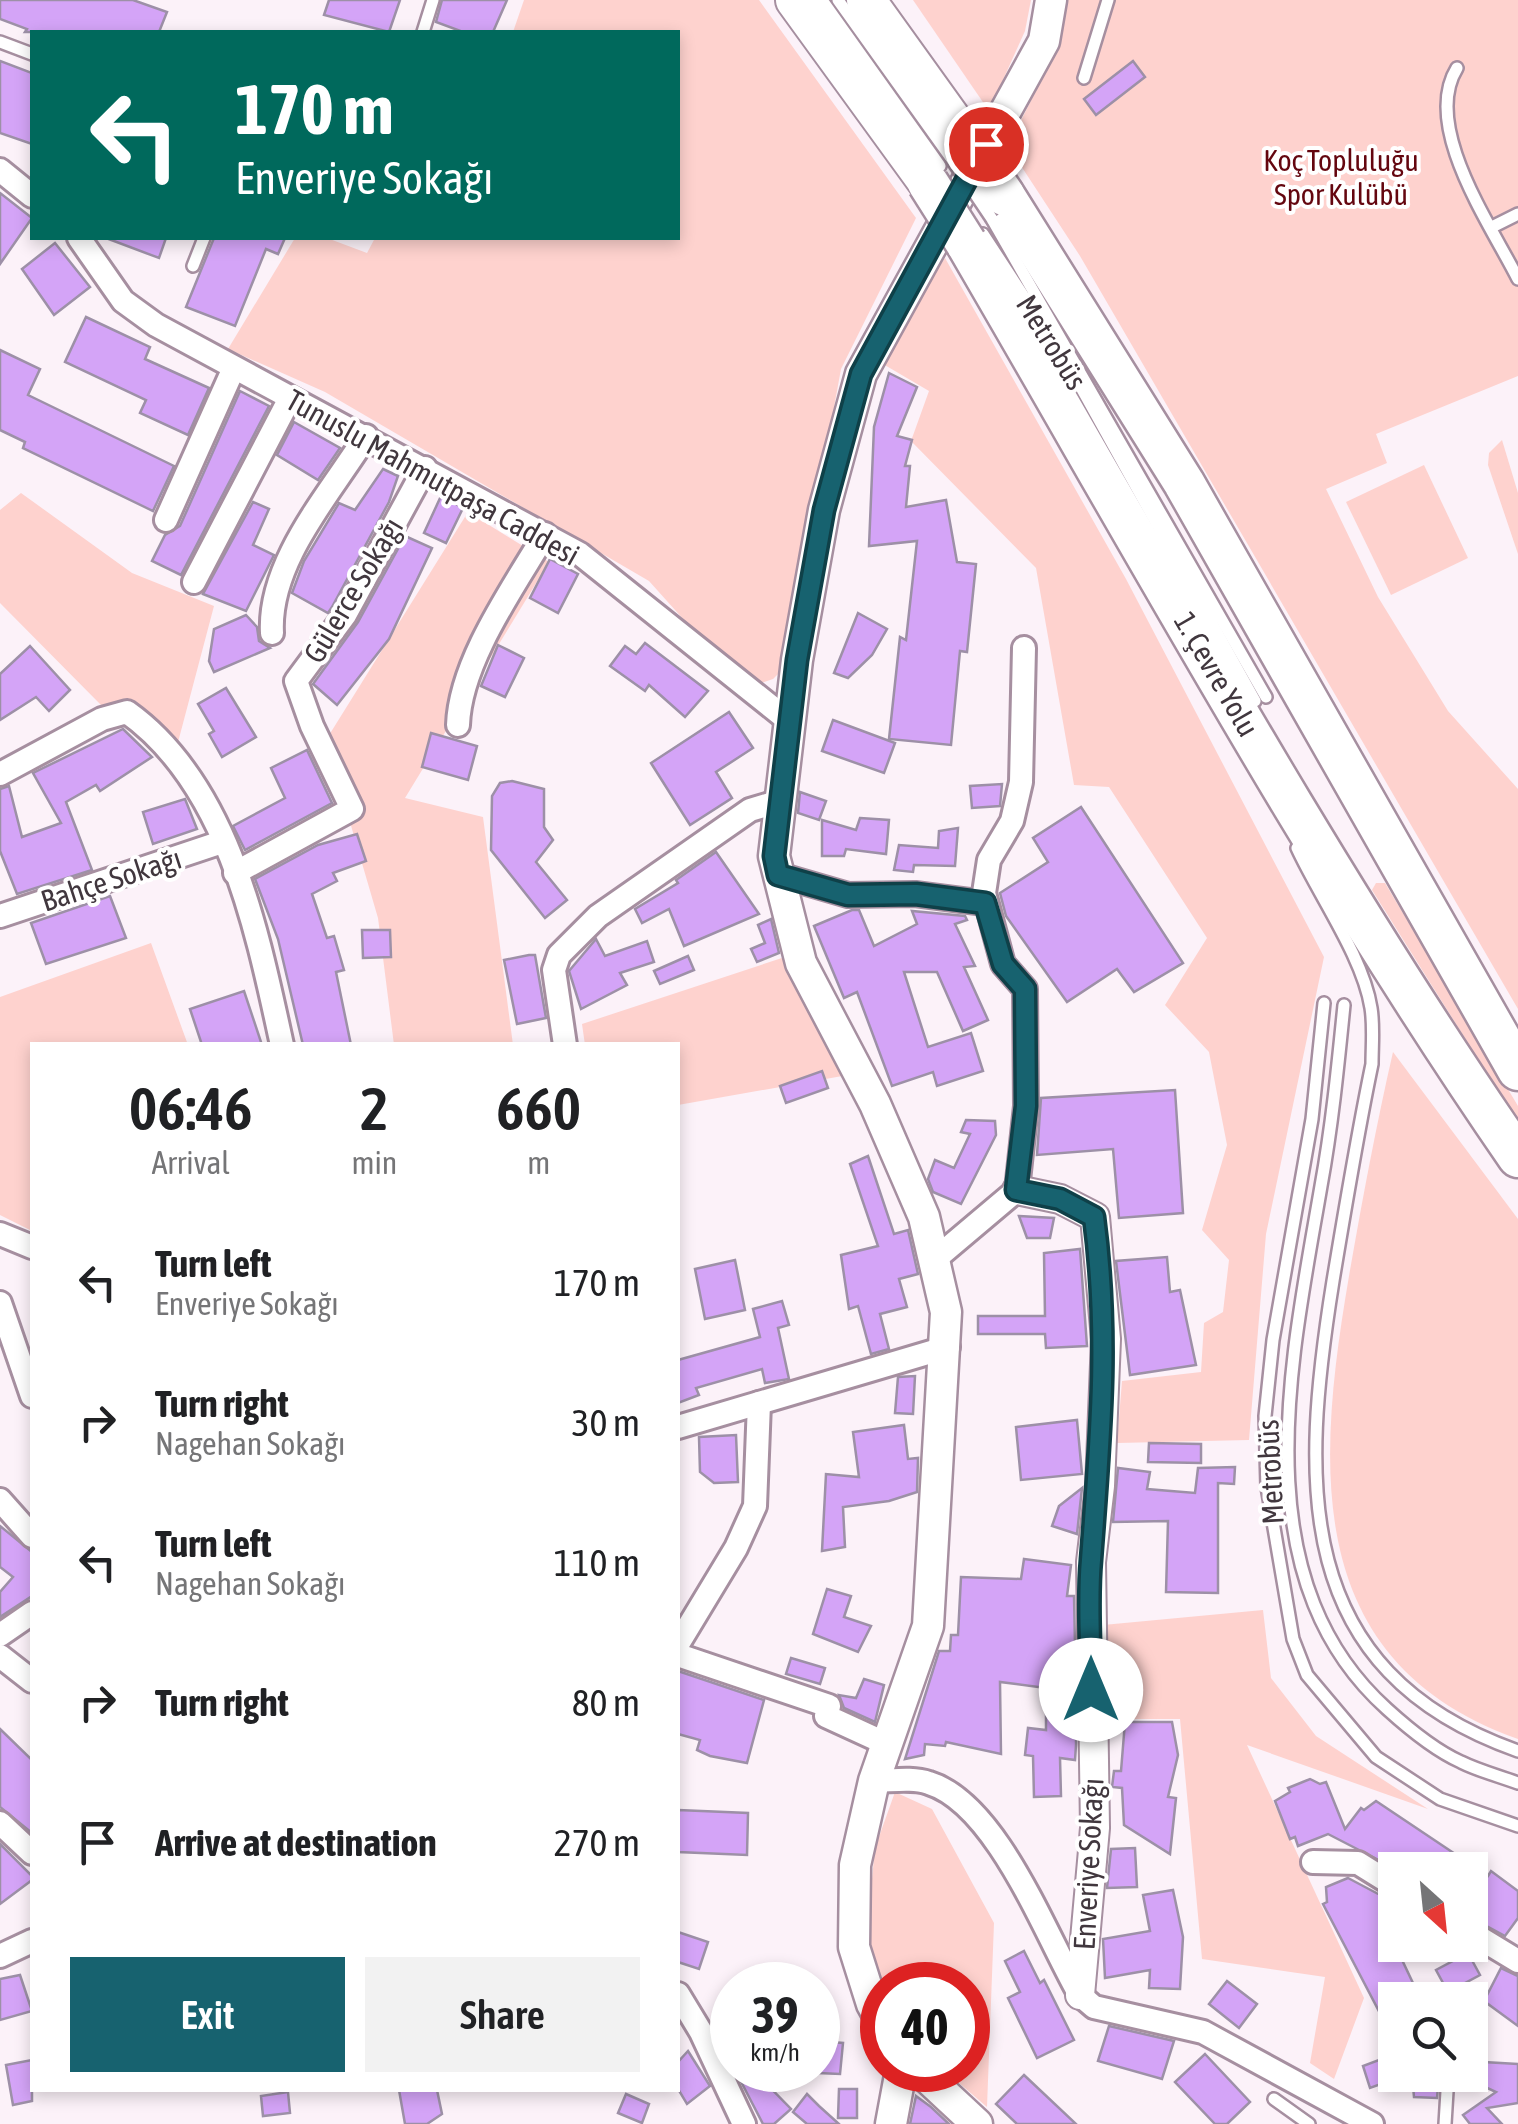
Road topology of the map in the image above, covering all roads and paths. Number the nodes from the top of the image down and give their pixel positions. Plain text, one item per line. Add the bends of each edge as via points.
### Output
1 (433, 0) edge
2 (795, 0) edge
3 (822, 0) edge
4 (838, 0) edge
5 (866, 0) edge
6 (895, 0) edge
7 (1050, 0) edge
8 (1108, 0) edge
9 (424, 30) edge
10 (0, 42) edge
11 (30, 53) edge
12 (1456, 68) dead end
13 (1084, 78) dead end
14 (948, 164) junction
15 (0, 170) edge
16 (30, 194) edge
17 (1518, 214) edge
18 (986, 222) junction
19 (1492, 227) junction
20 (80, 240) edge
21 (203, 240) edge
22 (193, 266) dead end
23 (1518, 279) edge
24 (233, 370) junction
25 (290, 398) junction
26 (366, 436) junction
27 (425, 468) junction
28 (166, 520) dead end
29 (545, 534) junction
30 (194, 582) dead end
31 (272, 633) dead end
32 (1024, 648) dead end
33 (1214, 668) junction
34 (1260, 699) dead end
35 (789, 721) junction
36 (458, 725) dead end
37 (0, 774) edge
38 (780, 801) junction
39 (1286, 824) dead end
40 (1293, 840) dead end
41 (222, 842) junction
42 (235, 873) junction
43 (778, 875) junction
44 (985, 903) junction
45 (0, 916) edge
46 (1352, 989) junction
47 (1324, 1003) dead end
48 (1425, 1018) junction
49 (281, 1042) edge
50 (565, 1042) edge
51 (1518, 1070) edge
52 (1518, 1156) edge
53 (1016, 1190) junction
54 (0, 1234) edge
55 (30, 1246) edge
56 (934, 1260) junction
57 (0, 1303) edge
58 (948, 1347) junction
59 (30, 1390) edge
60 (759, 1403) junction
61 (680, 1426) edge
62 (0, 1500) edge
63 (30, 1534) edge
64 (30, 1614) edge
65 (0, 1635) edge
66 (680, 1641) edge
67 (0, 1656) edge
68 (680, 1656) edge
69 (30, 1678) edge
70 (887, 1744) junction
71 (1518, 1750) edge
72 (874, 1781) junction
73 (1518, 1783) edge
74 (0, 1823) edge
75 (1518, 1826) edge
76 (30, 1851) edge
77 (1312, 1862) dead end
78 (1378, 1876) edge
79 (30, 1942) edge
80 (1488, 1943) edge
81 (0, 1956) edge
82 (1518, 1961) edge
83 (860, 1967) edge
84 (1080, 1995) junction
85 (680, 1997) edge
86 (898, 2092) edge
87 (942, 2092) edge
88 (1447, 2092) edge
89 (1274, 2100) dead end
90 (744, 2124) edge
91 (891, 2124) edge
92 (977, 2124) edge
93 (1309, 2124) edge
94 (1372, 2124) edge
95 (1446, 2124) edge

1 - 9 lane
2 - 14 highway
3 - 14 lane
4 - 14 lane
5 - 14 highway
6 - 14 highway via 916,32
7 - 35 main road via 1044,41 861,374 824,510
8 - 13 lane
10 - 11 lane
12 - 19 lane via 1445,92 1448,133
14 - 18 highway, 1. Çevre Yolu, bridge
14 - 18 highway, 1. Çevre Yolu, bridge
15 - 16 street
17 - 19 lane
18 - 33 highway, 1. Çevre Yolu
18 - 34 lane, Metrobüs
18 - 51 highway, 1. Çevre Yolu via 1184,483
19 - 23 lane
20 - 24 street, Tunuslu Mahmutpaşa Caddesi via 123,300
21 - 22 lane
24 - 25 street, Tunuslu Mahmutpaşa Caddesi
24 - 28 street
25 - 26 street, Tunuslu Mahmutpaşa Caddesi
25 - 30 street
26 - 27 street, Tunuslu Mahmutpaşa Caddesi
26 - 31 street via 286,564 270,603
27 - 29 street, Tunuslu Mahmutpaşa Caddesi
27 - 42 street, Gülerce Sokağı via 344,615 296,681 352,810
29 - 35 street, Tunuslu Mahmutpaşa Caddesi via 580,554
29 - 36 street via 492,624 458,703
32 - 44 street via 1021,782 1012,821 989,860
33 - 39 lane
33 - 48 highway, 1. Çevre Yolu
35 - 38 main road
37 - 41 street via 127,712 186,768
38 - 43 main road
38 - 50 street via 750,810 598,916 559,955 554,970
40 - 46 lane
41 - 42 street
41 - 45 street, Bahçe Sokağı
42 - 49 street
43 - 44 street via 848,895
43 - 56 main road via 801,963 875,1104 924,1218
44 - 53 street via 1003,964 1025,989 1026,1106
46 - 48 highway
46 - 71 lane via 1371,1006 1372,1064 1317,1380 1315,1512 1334,1582 1381,1660 1430,1708
46 - 73 lane, Metrobüs via 1295,1338 1287,1420 1296,1542 1328,1639 1374,1698 1459,1762
47 - 75 lane, Metrobüs via 1265,1416 1267,1487 1292,1639 1306,1675 1376,1756 1440,1799
48 - 52 highway, 1. Çevre Yolu
53 - 56 street
53 - 84 street, Enveriye Sokağı via 1060,1199 1094,1217 1100,1262 1106,1357 1090,1562 1095,1828
54 - 55 street
56 - 58 main road
57 - 59 street
58 - 60 street
58 - 70 main road via 928,1626
60 - 61 street
60 - 66 street via 755,1506
62 - 63 street
64 - 65 street
67 - 69 street
68 - 70 street via 829,1706 826,1716
70 - 72 main road
72 - 83 main road via 855,1865 852,1919
72 - 84 street via 931,1783 978,1817 1013,1867
74 - 76 street
77 - 78 street via 1358,1864
79 - 81 street
80 - 82 street
84 - 94 street via 1094,2007 1203,2032
85 - 90 street
86 - 91 main road
87 - 92 main road
88 - 95 lane
89 - 93 lane

